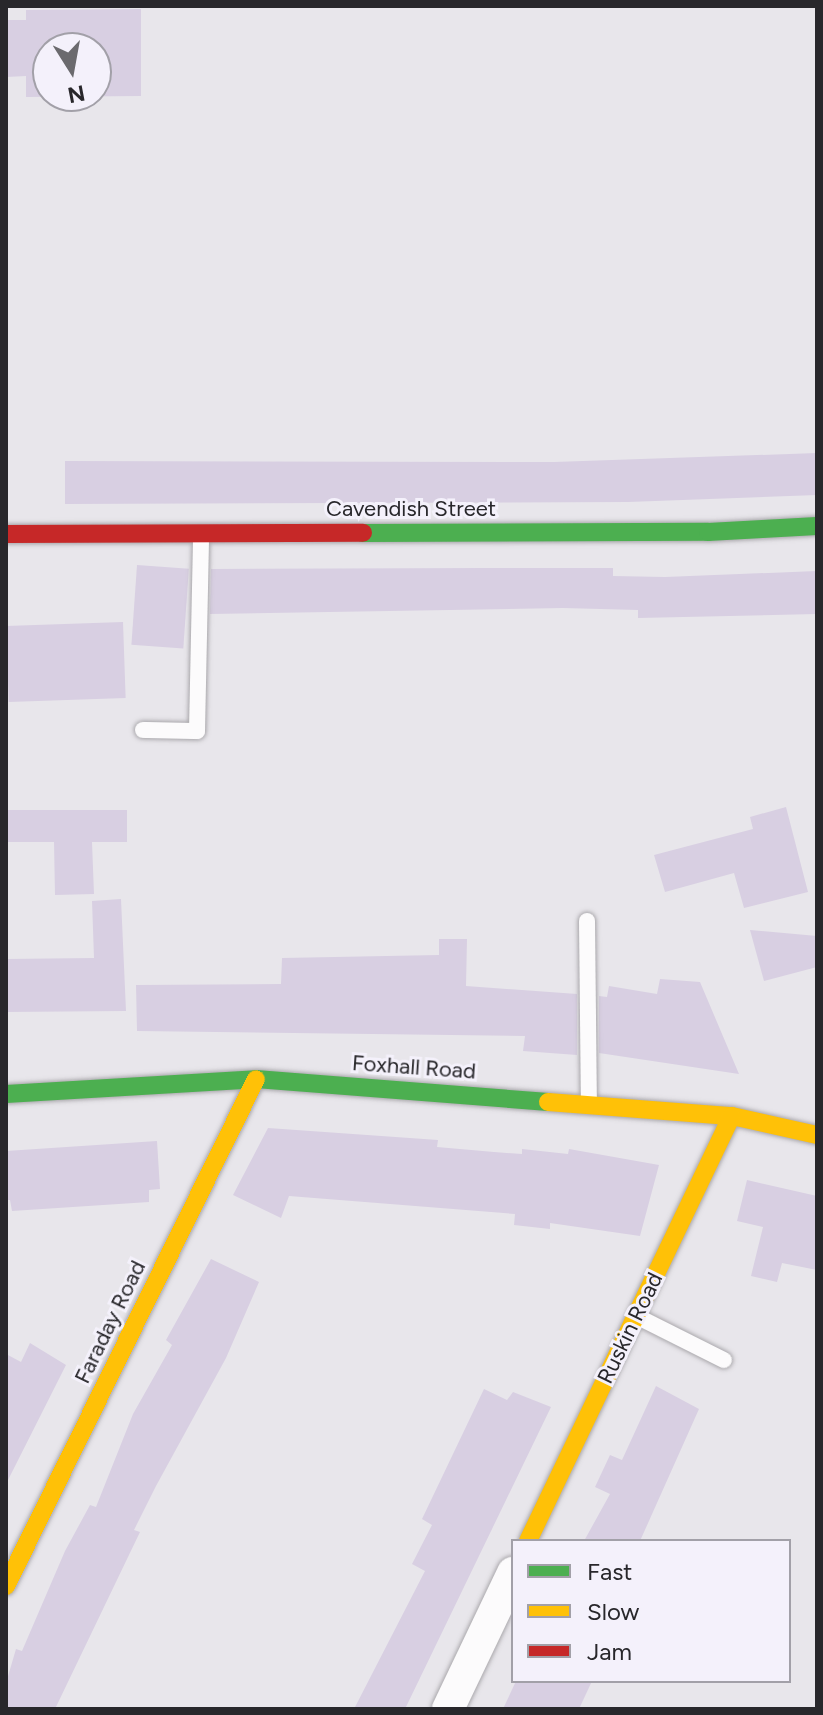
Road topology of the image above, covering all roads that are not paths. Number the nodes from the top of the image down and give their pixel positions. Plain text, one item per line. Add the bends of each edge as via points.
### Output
1 (817, 526) edge
2 (201, 533) junction
3 (6, 534) edge
4 (143, 730) dead end
5 (587, 921) dead end
6 (256, 1079) junction
7 (6, 1094) edge
8 (589, 1105) junction
9 (732, 1116) junction
10 (817, 1135) edge
11 (636, 1316) junction
12 (724, 1360) dead end
13 (529, 1539) edge
14 (511, 1577) edge
15 (6, 1586) edge
16 (448, 1709) edge

1 - 2 street, Cavendish Street via 708,532
2 - 3 street, Cavendish Street
2 - 4 lane via 197,731
5 - 8 lane
6 - 7 street, Foxhall Road
6 - 8 street, Foxhall Road
6 - 15 street, Faraday Road
8 - 9 street, Foxhall Road
9 - 10 street, Foxhall Road
9 - 11 street, Ruskin Road
11 - 12 lane
11 - 13 street, Ruskin Road
14 - 16 street

